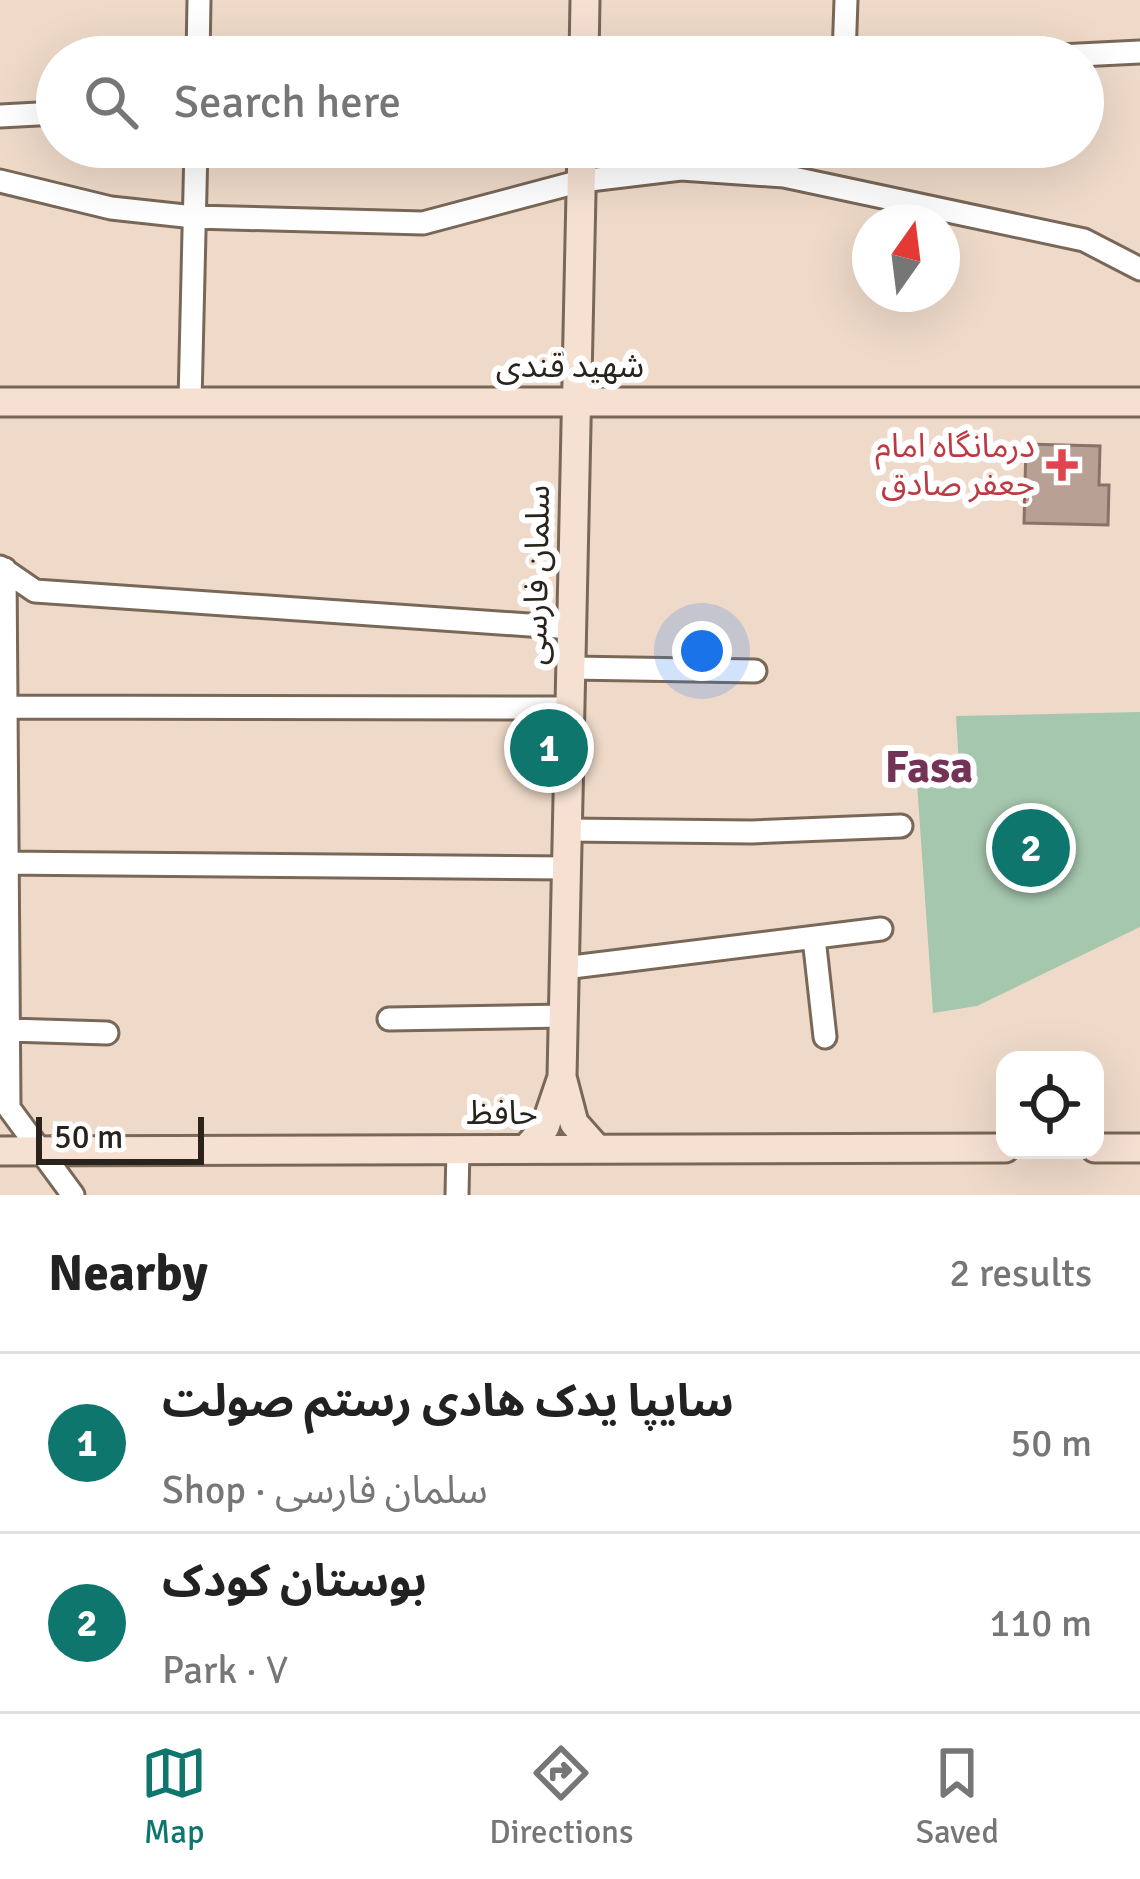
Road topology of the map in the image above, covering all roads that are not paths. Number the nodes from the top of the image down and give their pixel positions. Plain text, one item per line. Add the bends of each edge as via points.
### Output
1 (199, 0) edge
2 (585, 0) edge
3 (846, 0) edge
4 (198, 36) edge
5 (584, 36) edge
6 (845, 36) edge
7 (1140, 52) edge
8 (1104, 54) edge
9 (36, 114) edge
10 (0, 116) edge
11 (195, 168) edge
12 (581, 168) edge
13 (712, 168) edge
14 (713, 171) junction
15 (0, 181) edge
16 (581, 181) junction
17 (194, 217) junction
18 (1140, 269) edge
19 (0, 402) edge
20 (190, 402) junction
21 (576, 402) junction
22 (1140, 402) edge
23 (2, 568) edge
24 (572, 628) junction
25 (571, 668) junction
26 (755, 671) dead end
27 (3, 706) edge
28 (570, 707) junction
29 (901, 826) dead end
30 (567, 830) junction
31 (4, 863) edge
32 (567, 868) junction
33 (881, 929) dead end
34 (4, 932) edge
35 (814, 938) junction
36 (564, 968) junction
37 (563, 1016) junction
38 (389, 1019) dead end
39 (9, 1030) junction
40 (107, 1033) dead end
41 (825, 1037) dead end
42 (562, 1078) junction
43 (996, 1148) edge
44 (1104, 1148) edge
45 (1140, 1148) edge
46 (458, 1149) junction
47 (526, 1149) junction
48 (597, 1149) junction
49 (0, 1150) edge
50 (40, 1150) junction
51 (74, 1195) edge
52 (457, 1195) edge

1 - 4 street
2 - 5 street
3 - 6 street
7 - 8 street
9 - 10 street
11 - 17 street
12 - 16 street, سلمان فارسی
13 - 14 street
14 - 16 street
14 - 18 street via 784,176 1084,240
15 - 17 street via 111,208
16 - 17 street via 422,224
16 - 21 street, سلمان فارسی
17 - 20 street
19 - 20 street, شهید قندی
20 - 21 street, شهید قندی
21 - 22 street, شهید قندی
21 - 24 street, سلمان فارسی
23 - 24 street via 35,591
23 - 27 street
24 - 25 street, سلمان فارسی
25 - 26 street
25 - 28 street, سلمان فارسی
27 - 28 street
27 - 31 street
28 - 30 street, سلمان فارسی
29 - 30 street
30 - 32 street, سلمان فارسی
31 - 32 street
31 - 34 street
32 - 36 street, سلمان فارسی
33 - 35 street
34 - 39 street
35 - 36 street
35 - 41 street
36 - 37 street, سلمان فارسی
37 - 38 street
37 - 42 street, سلمان فارسی
39 - 40 street
39 - 50 street via 9,1108
42 - 47 street via 545,1127
42 - 48 street via 574,1123
43 - 48 street, حافظ
44 - 45 street
46 - 47 street, حافظ
46 - 50 street, حافظ
46 - 52 street
47 - 48 street, حافظ
49 - 50 street, حافظ
50 - 51 street

